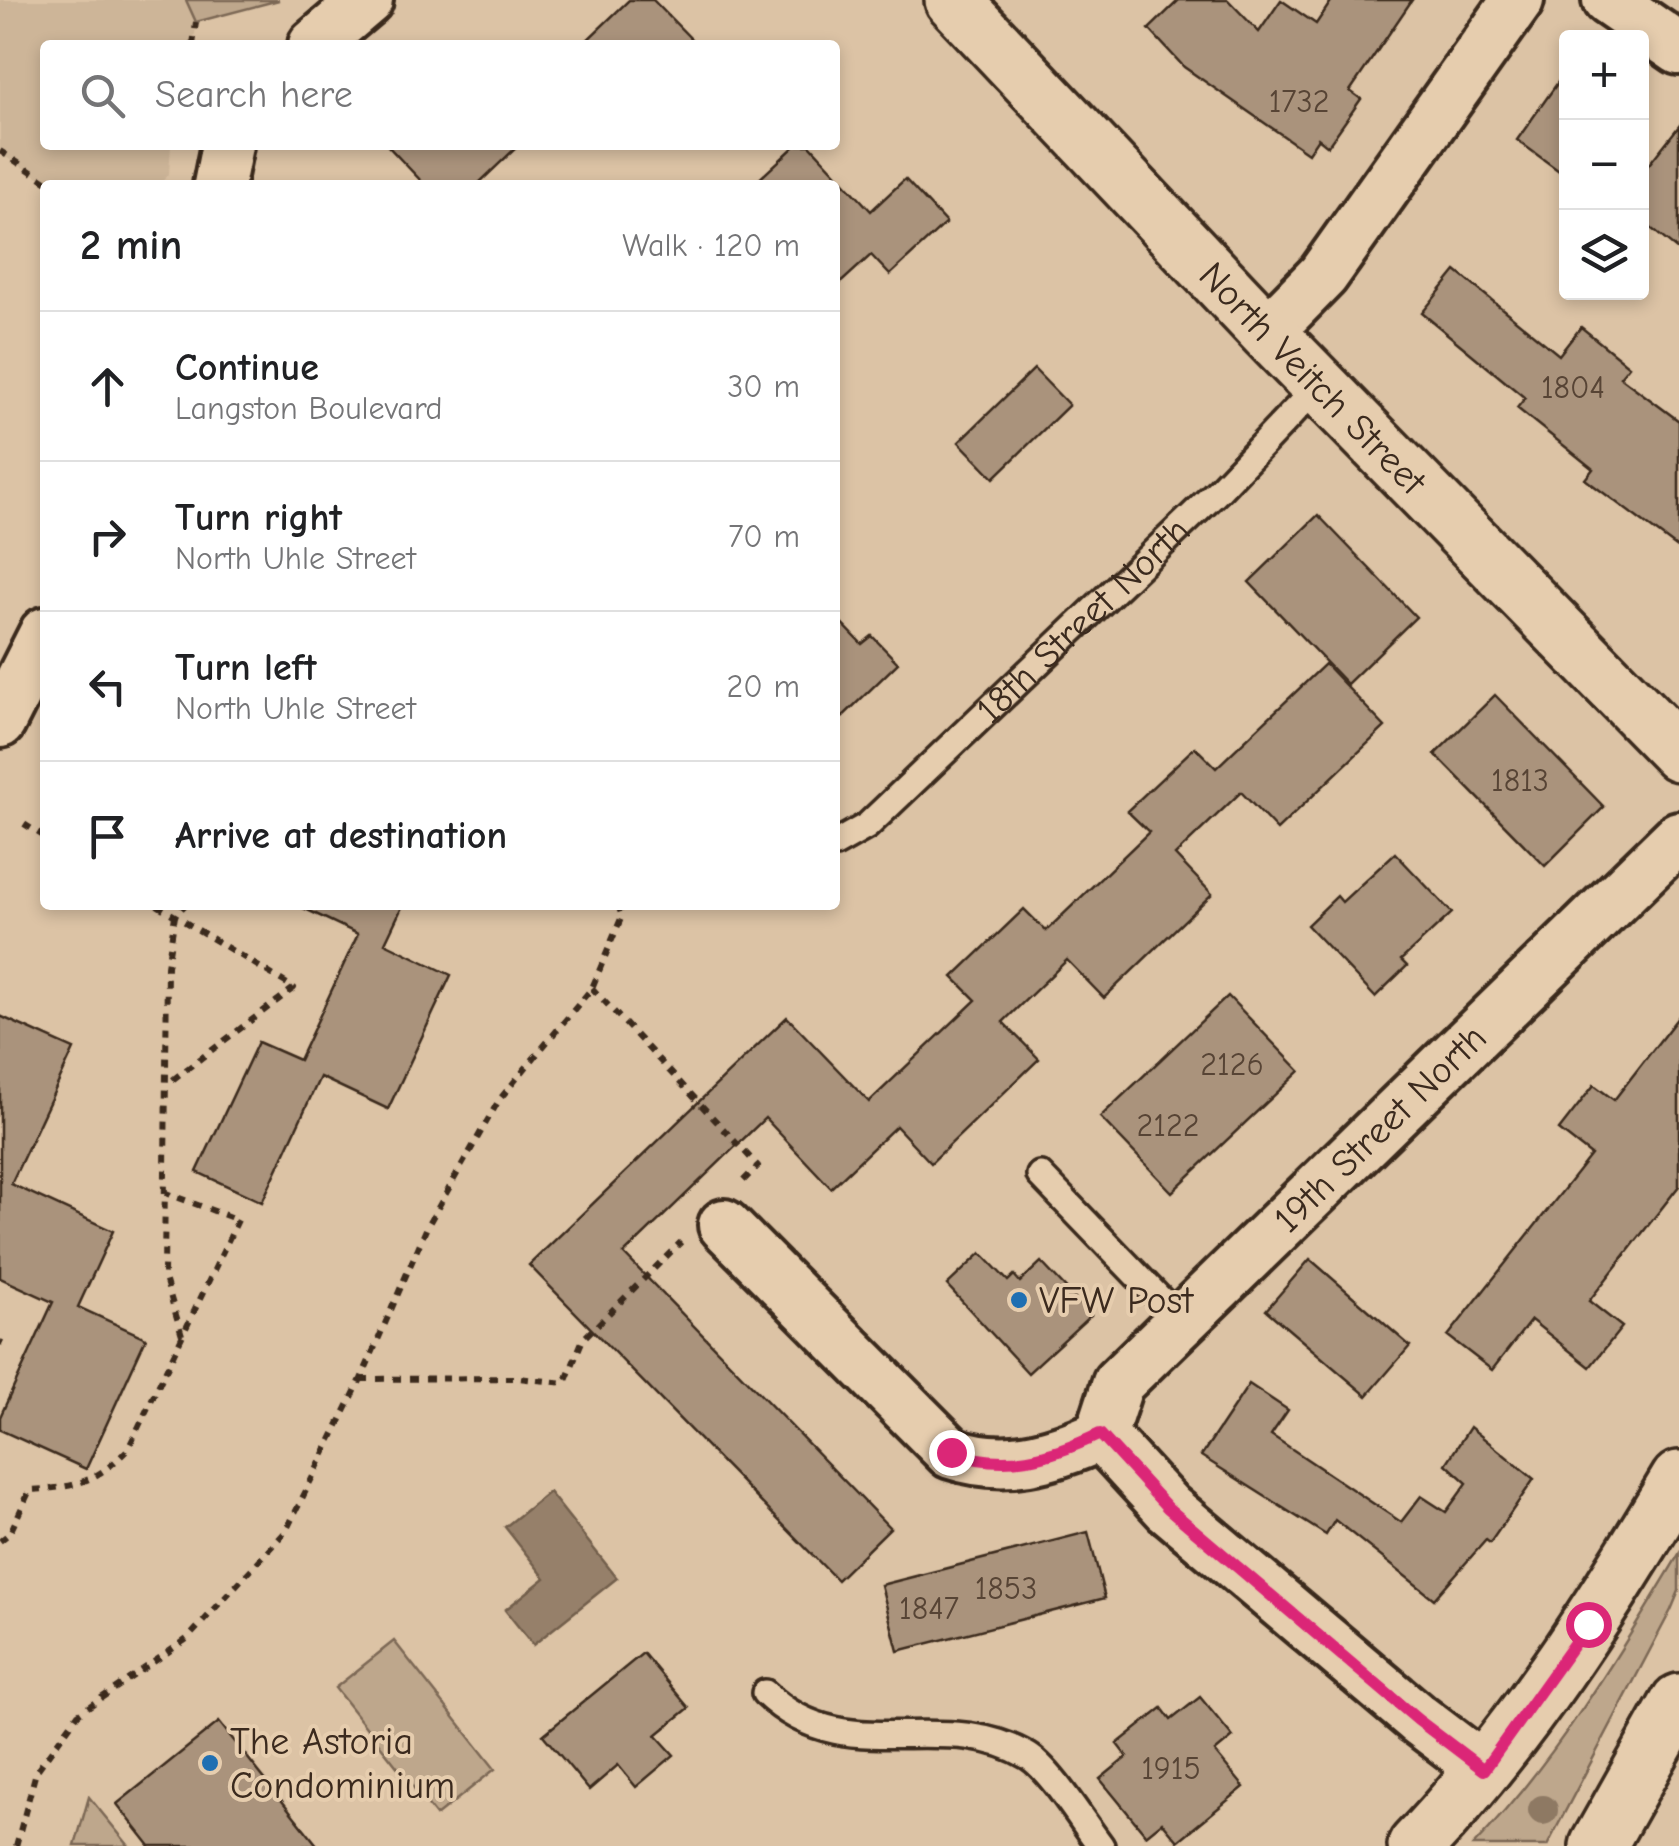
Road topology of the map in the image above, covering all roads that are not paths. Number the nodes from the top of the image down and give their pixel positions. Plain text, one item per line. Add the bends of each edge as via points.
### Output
1 (367, 0) edge
2 (953, 0) edge
3 (1518, 0) edge
4 (1608, 0) edge
5 (320, 40) edge
6 (1679, 49) edge
7 (226, 150) edge
8 (220, 180) edge
9 (1267, 332) junction
10 (1320, 384) junction
11 (40, 643) edge
12 (0, 722) edge
13 (1679, 754) edge
14 (1679, 838) edge
15 (840, 841) edge
16 (1040, 1176) dead end
17 (715, 1217) road end
18 (1182, 1321) junction
19 (1100, 1434) junction
20 (1679, 1479) edge
21 (765, 1693) dead end
22 (1679, 1702) edge
23 (1484, 1770) junction
24 (1101, 1846) edge
25 (1416, 1846) edge
26 (1598, 1846) edge

1 - 5 street
2 - 9 main road, North Veitch Street
3 - 9 street via 1322,275
4 - 6 street
7 - 8 street
9 - 10 main road, North Veitch Street
10 - 13 main road, North Veitch Street
10 - 15 lane, 18th Street North via 866,826
11 - 12 street
14 - 18 street, 19th Street North
16 - 18 lane
17 - 19 street via 951,1452 976,1461 1024,1462
18 - 19 street, 19th Street North via 1118,1383
19 - 23 street via 1168,1508
20 - 23 main road via 1588,1624
21 - 24 lane via 786,1714 840,1734 978,1736 1030,1758
22 - 26 main road
23 - 25 main road

